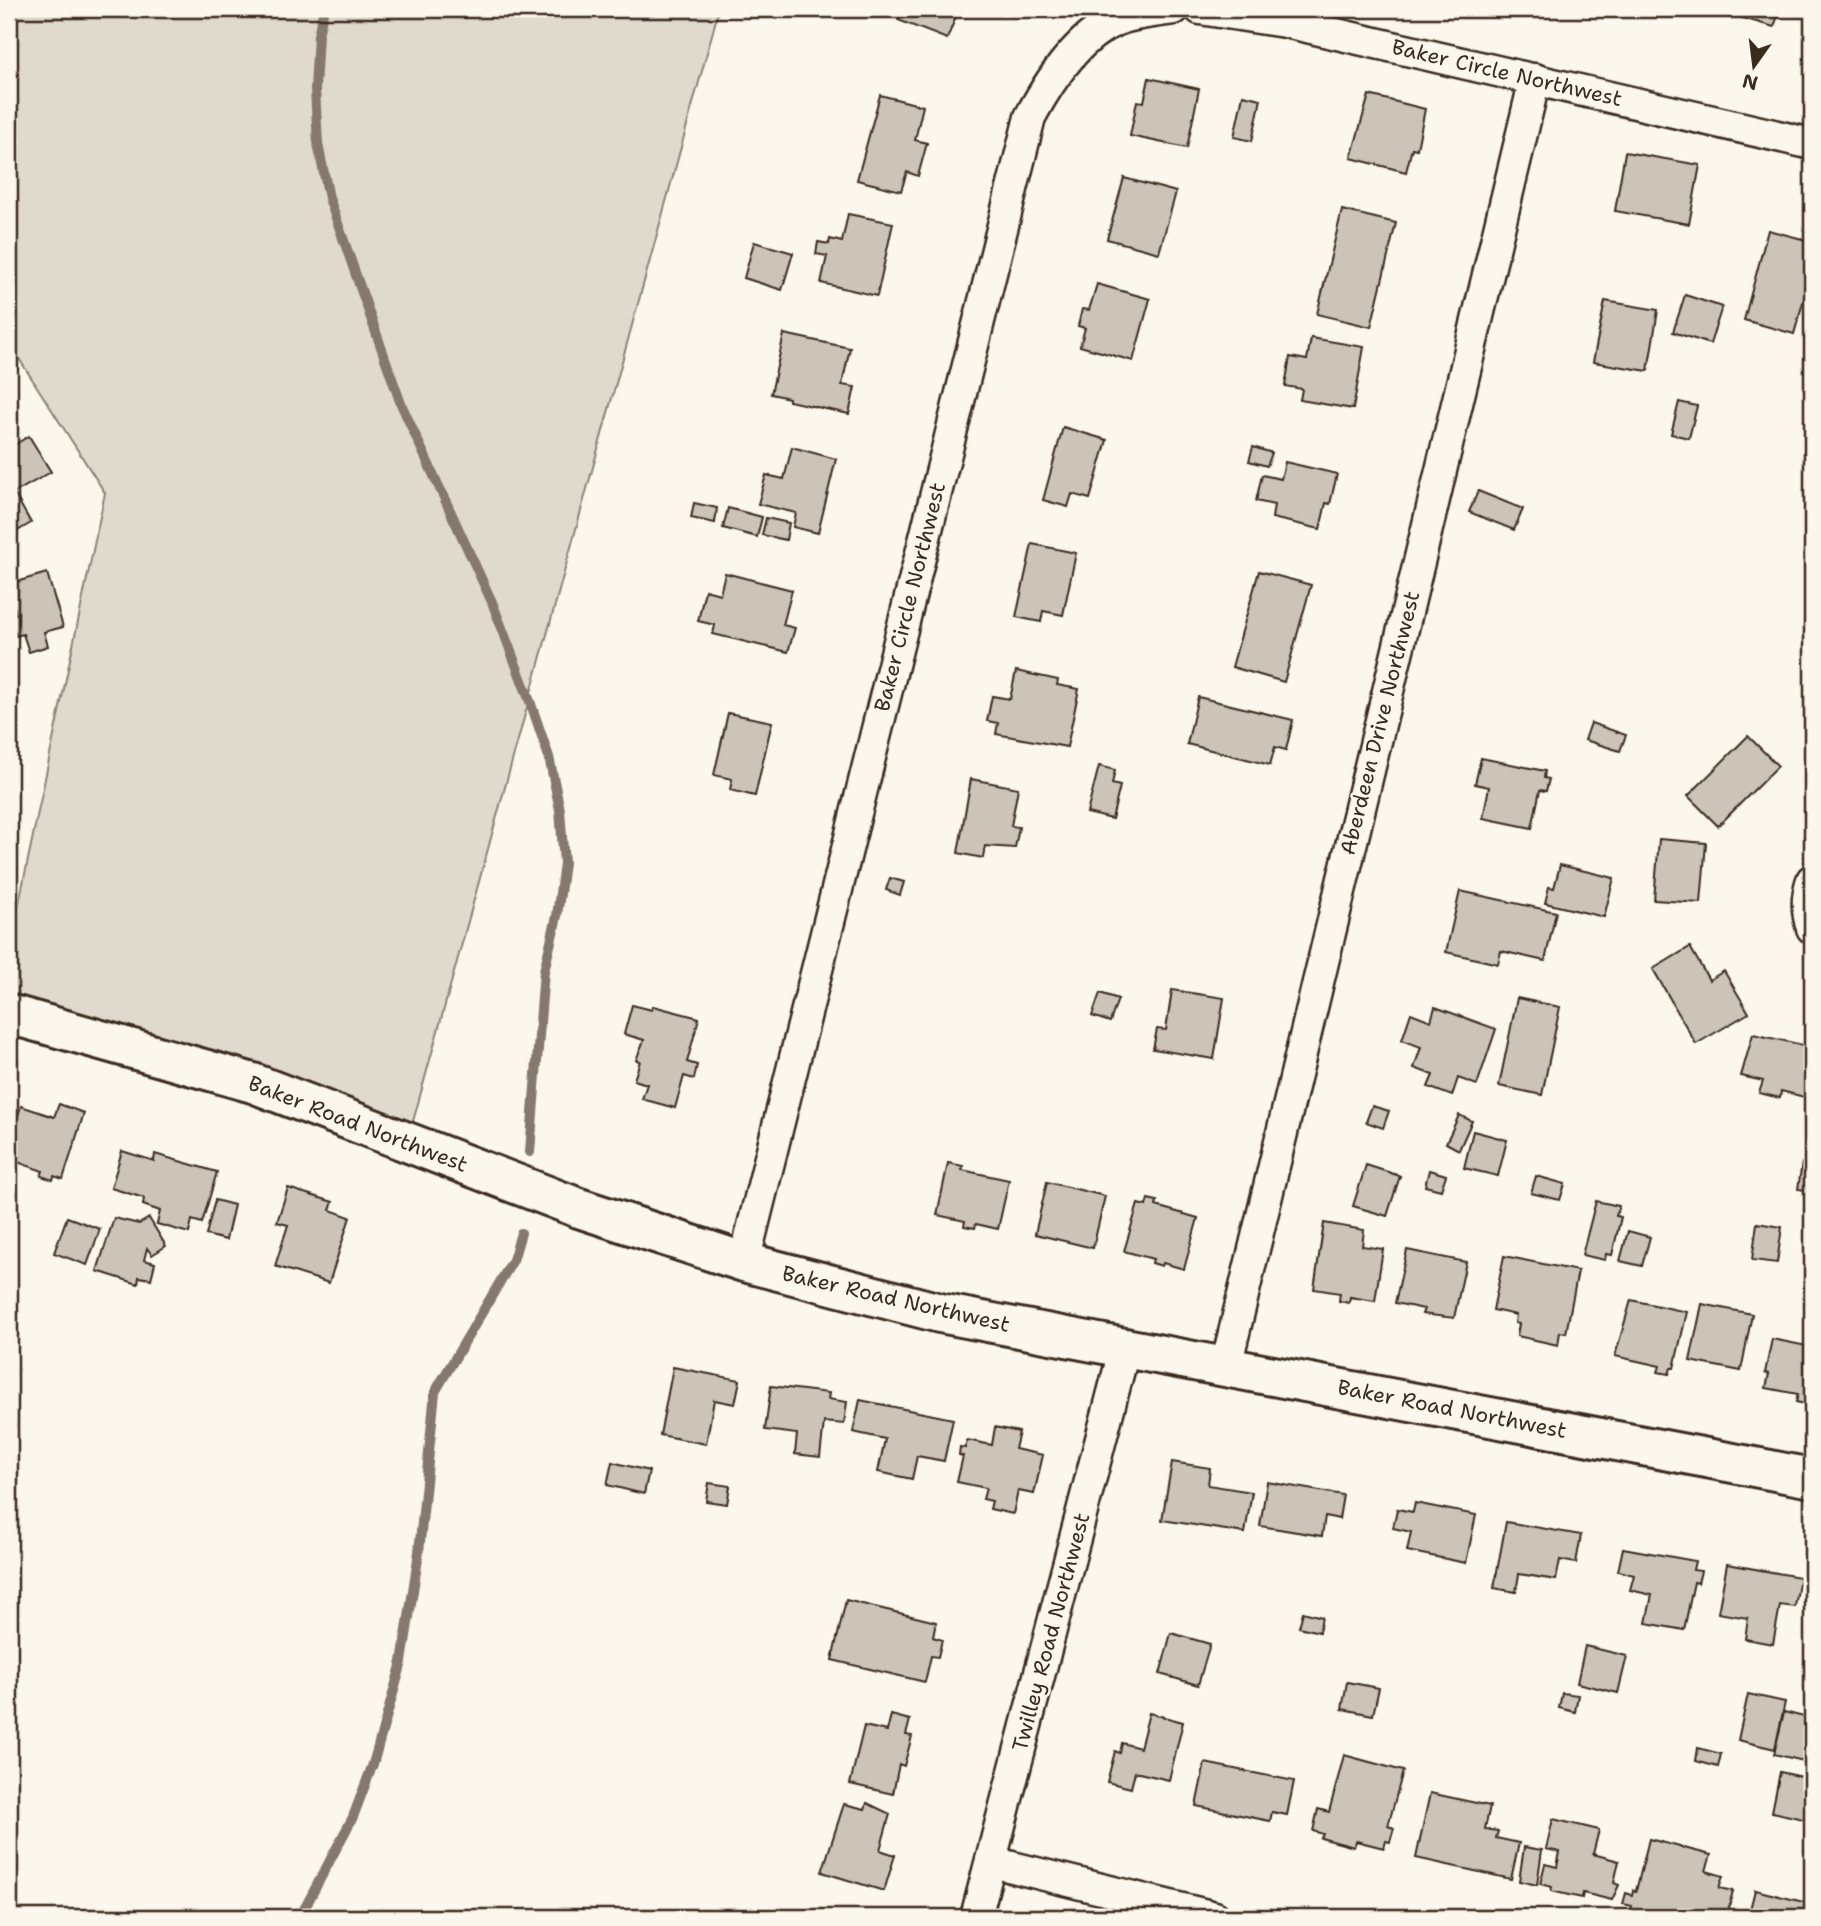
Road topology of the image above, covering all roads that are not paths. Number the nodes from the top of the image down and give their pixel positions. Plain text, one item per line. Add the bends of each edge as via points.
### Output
1 (1174, 9) edge
2 (1200, 9) edge
3 (1535, 79) junction
4 (1812, 144) edge
5 (1812, 880) edge
6 (1812, 928) edge
7 (9, 1014) edge
8 (744, 1262) junction
9 (1125, 1347) junction
10 (1226, 1366) junction
11 (1812, 1478) edge
12 (992, 1862) junction
13 (976, 1917) edge
14 (1215, 1917) edge

1 - 8 street, Baker Circle Northwest via 1115,21 1079,47 1047,84 1030,117
2 - 3 street, Baker Circle Northwest via 1285,22
3 - 4 street, Baker Circle Northwest
3 - 10 street, Aberdeen Drive Northwest
5 - 6 street via 1807,904
7 - 8 street, Baker Road Northwest via 253,1083 579,1208
8 - 9 street, Baker Road Northwest via 940,1313
9 - 10 street, Baker Road Northwest
9 - 12 street, Twilley Road Northwest
10 - 11 street, Baker Road Northwest
12 - 13 street, Twilley Road Northwest
12 - 14 street

